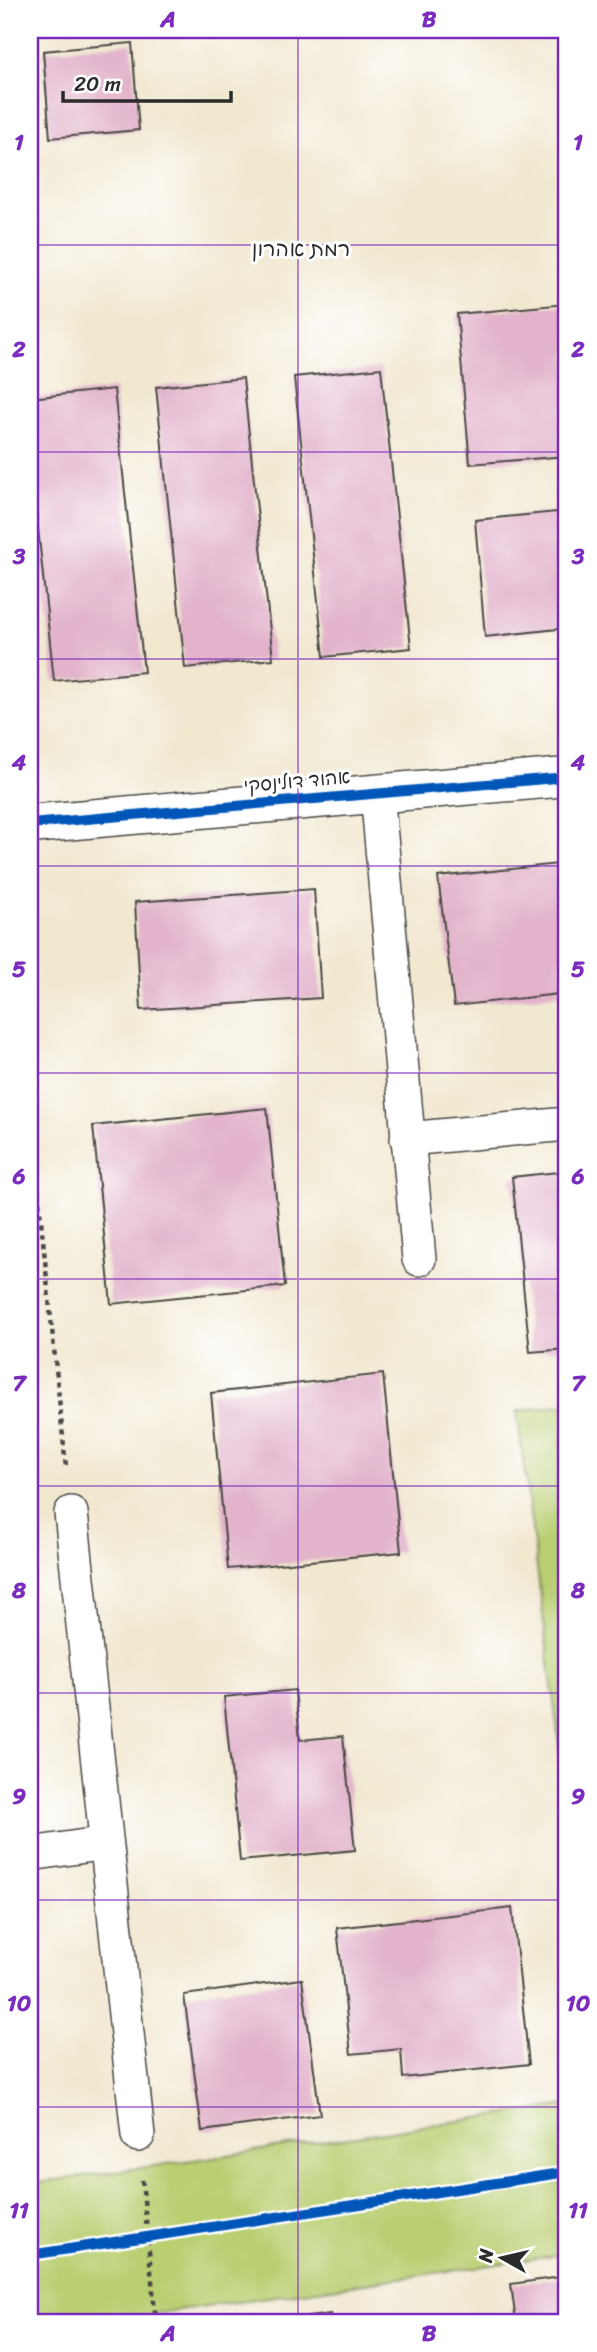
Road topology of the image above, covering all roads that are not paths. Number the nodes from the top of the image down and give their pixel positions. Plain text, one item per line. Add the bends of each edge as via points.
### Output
1 (567, 776) edge
2 (377, 792) junction
3 (30, 824) edge
4 (567, 1124) edge
5 (407, 1139) junction
6 (419, 1259) dead end
7 (71, 1513) road end
8 (106, 1843) junction
9 (30, 1854) edge
10 (138, 2135) road end

1 - 2 street, אהוד דולינסקי
2 - 3 street, אהוד דולינסקי
2 - 5 lane
4 - 5 lane
5 - 6 lane
7 - 8 lane
8 - 9 lane
8 - 10 lane

